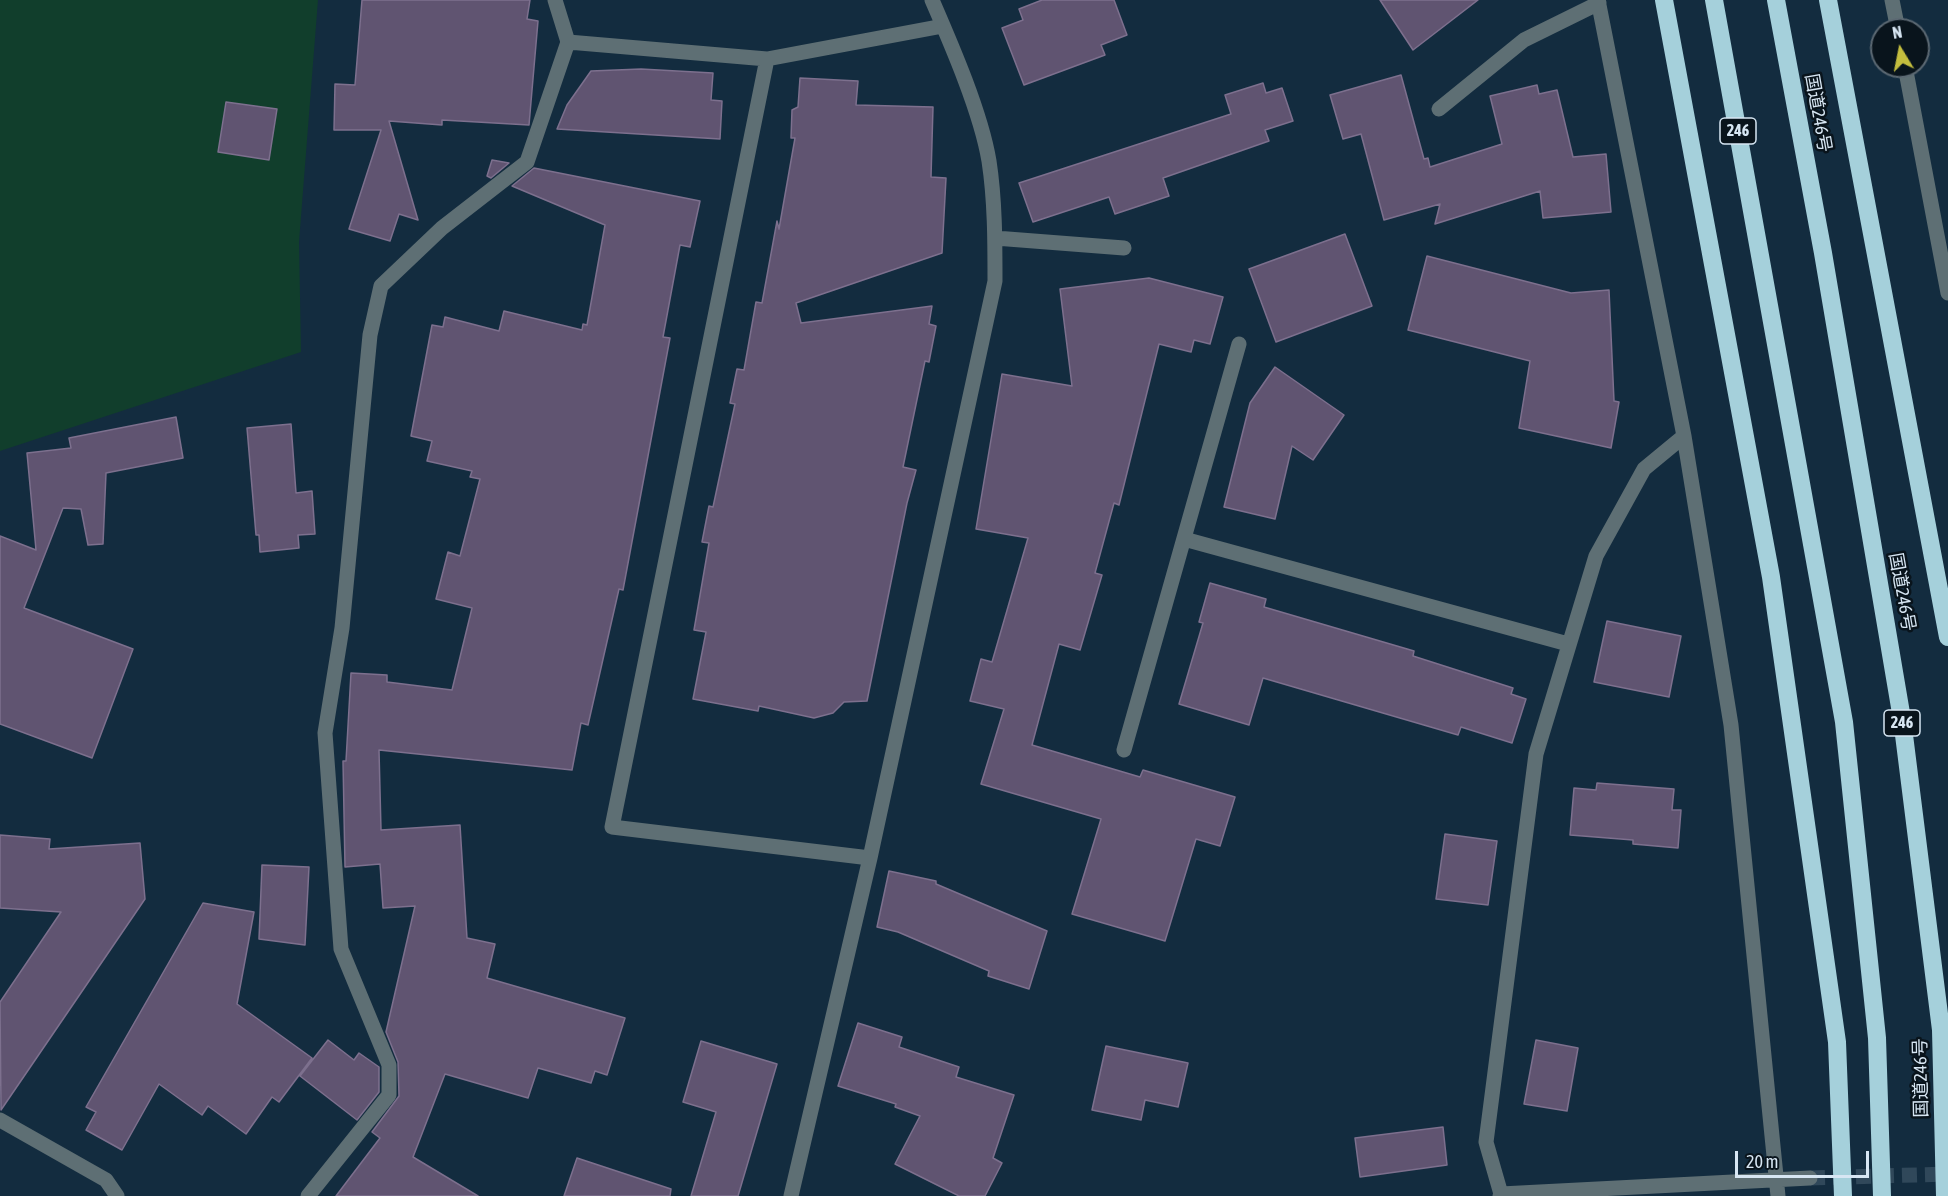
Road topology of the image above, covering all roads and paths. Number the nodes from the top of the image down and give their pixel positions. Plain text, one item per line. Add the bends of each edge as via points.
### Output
1 (555, 0) edge
2 (932, 0) edge
3 (1664, 0) edge
4 (1714, 0) edge
5 (1776, 0) edge
6 (1828, 0) edge
7 (1892, 0) edge
8 (1599, 2) edge
9 (1896, 18) edge
10 (943, 26) junction
11 (568, 42) junction
12 (767, 58) junction
13 (1907, 78) edge
14 (1439, 109) dead end
15 (995, 238) junction
16 (1124, 248) dead end
17 (1948, 293) edge
18 (1239, 344) dead end
19 (1684, 436) junction
20 (1184, 539) junction
21 (1948, 637) edge
22 (1568, 644) junction
23 (1124, 750) dead end
24 (870, 858) junction
25 (0, 1120) edge
26 (1776, 1178) junction
27 (1810, 1178) tunnel mouth
28 (1501, 1195) edge
29 (117, 1196) edge
30 (308, 1196) edge
31 (791, 1196) edge
32 (1778, 1196) edge
33 (1843, 1196) edge
34 (1882, 1196) edge
35 (1945, 1196) edge

1 - 11 street
2 - 10 street
3 - 33 highway via 1771,578 1837,1042
4 - 34 highway, 246 via 1844,722 1877,1038
5 - 35 highway, 国道246号 / 246 via 1902,719 1941,1030
6 - 21 highway
7 - 9 street
8 - 14 street via 1524,40
8 - 19 street
10 - 12 street
10 - 15 street via 989,160
11 - 12 street
11 - 30 street via 527,162 442,228 381,286 370,335 342,628 325,733 341,950 388,1065 389,1095
12 - 24 street via 612,827
13 - 17 street
15 - 16 street
15 - 24 street via 995,281
18 - 20 street
19 - 22 street via 1644,469 1596,556
19 - 26 street via 1731,725
20 - 22 street
20 - 23 street
22 - 28 street via 1536,754 1486,1142
24 - 31 street
25 - 29 street via 106,1180
26 - 27 street
26 - 28 street
26 - 32 street

